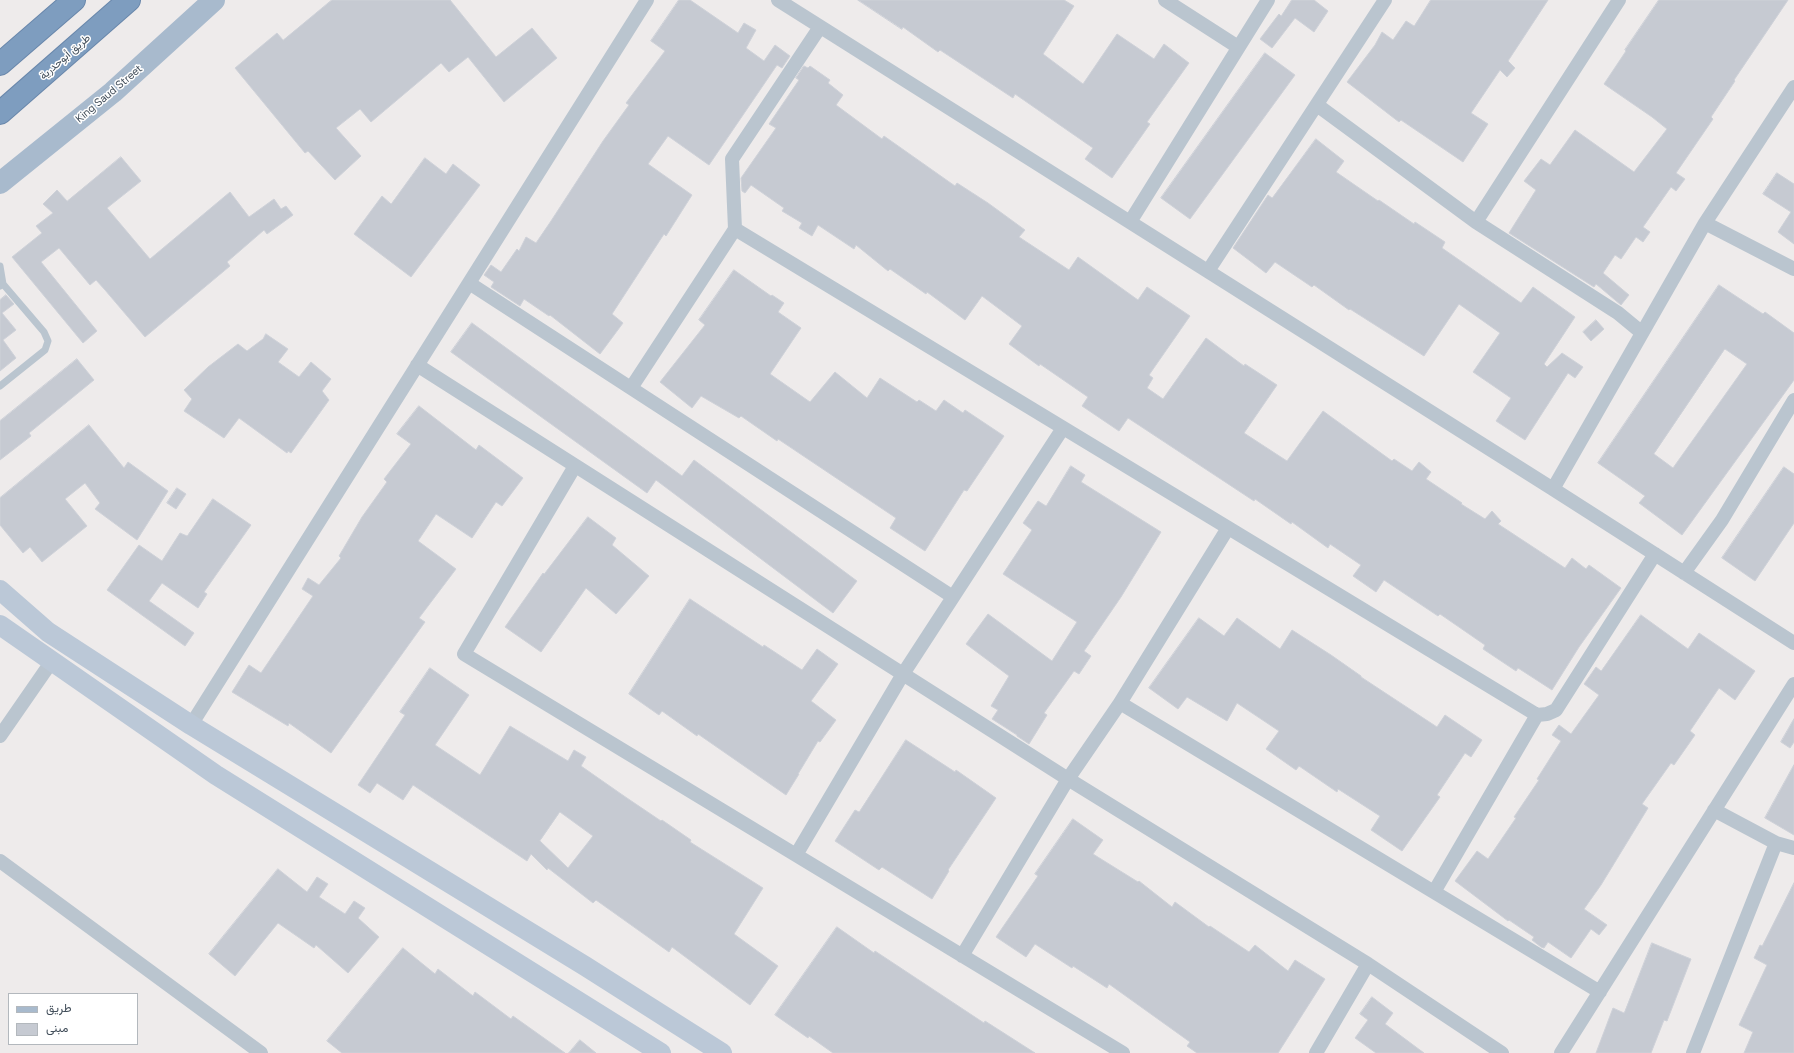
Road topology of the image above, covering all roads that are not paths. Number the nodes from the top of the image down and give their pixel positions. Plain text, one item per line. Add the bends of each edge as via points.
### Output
1 (74, 0) edge
2 (129, 0) edge
3 (214, 0) edge
4 (647, 0) edge
5 (778, 0) edge
6 (1165, 0) edge
7 (1268, 0) edge
8 (1385, 0) edge
9 (1619, 0) edge
10 (820, 27) junction
11 (1238, 47) junction
12 (0, 64) edge
13 (1794, 87) edge
14 (1316, 105) junction
15 (0, 114) edge
16 (0, 183) edge
17 (1130, 222) junction
18 (1476, 222) junction
19 (1705, 223) junction
20 (735, 229) junction
21 (0, 266) edge
22 (1794, 269) edge
23 (1208, 271) junction
24 (469, 283) junction
25 (1, 285) edge
26 (1641, 332) junction
27 (417, 365) junction
28 (0, 386) edge
29 (631, 388) junction
30 (1794, 400) edge
31 (1063, 428) junction
32 (575, 466) junction
33 (1553, 488) junction
34 (1228, 528) junction
35 (1655, 554) junction
36 (1684, 573) junction
37 (0, 590) edge
38 (953, 597) junction
39 (0, 625) edge
40 (1794, 643) edge
41 (52, 661) junction
42 (903, 674) junction
43 (1794, 684) edge
44 (1120, 703) junction
45 (1537, 715) junction
46 (191, 725) junction
47 (0, 736) edge
48 (1068, 779) junction
49 (1714, 810) junction
50 (1776, 843) junction
51 (1794, 848) edge
52 (796, 855) junction
53 (0, 861) edge
54 (1434, 892) junction
55 (962, 956) junction
56 (1368, 964) junction
57 (1600, 992) junction
58 (261, 1053) edge
59 (661, 1053) edge
60 (722, 1053) edge
61 (1123, 1053) edge
62 (1316, 1053) edge
63 (1502, 1053) edge
64 (1561, 1053) edge
65 (1693, 1053) edge

1 - 12 highway
2 - 15 highway, طريق أبوحدرية
3 - 16 main road, King Saud Street via 113,92
4 - 24 street
5 - 10 street
6 - 11 street
7 - 11 street
8 - 14 street
9 - 18 street
10 - 17 street
10 - 20 street via 732,159
11 - 17 street
13 - 19 street
14 - 18 street
14 - 23 street
17 - 23 street
18 - 26 street via 1618,313
19 - 22 street
19 - 26 street
20 - 29 street
20 - 31 street
21 - 25 lane
23 - 33 street
24 - 27 street
24 - 29 street
25 - 28 lane via 44,332 48,341 45,350
26 - 33 street
27 - 32 street
27 - 46 street
29 - 38 street
30 - 36 street via 1722,520
31 - 34 street
31 - 38 street
32 - 42 street
32 - 52 street via 464,654
33 - 35 street
34 - 44 street
34 - 45 street
35 - 36 street
35 - 45 street via 1556,710
36 - 40 street
37 - 46 street via 48,632
38 - 42 street
39 - 41 street
41 - 47 street
41 - 59 street via 216,775
42 - 48 street
42 - 52 street
43 - 49 street
44 - 48 street
44 - 54 street
45 - 54 street
46 - 60 street
48 - 55 street
48 - 56 street
49 - 50 street
49 - 57 street
50 - 51 street
50 - 65 street
52 - 55 street
53 - 58 street
54 - 57 street
55 - 61 street
56 - 62 street
56 - 63 street
57 - 64 street

